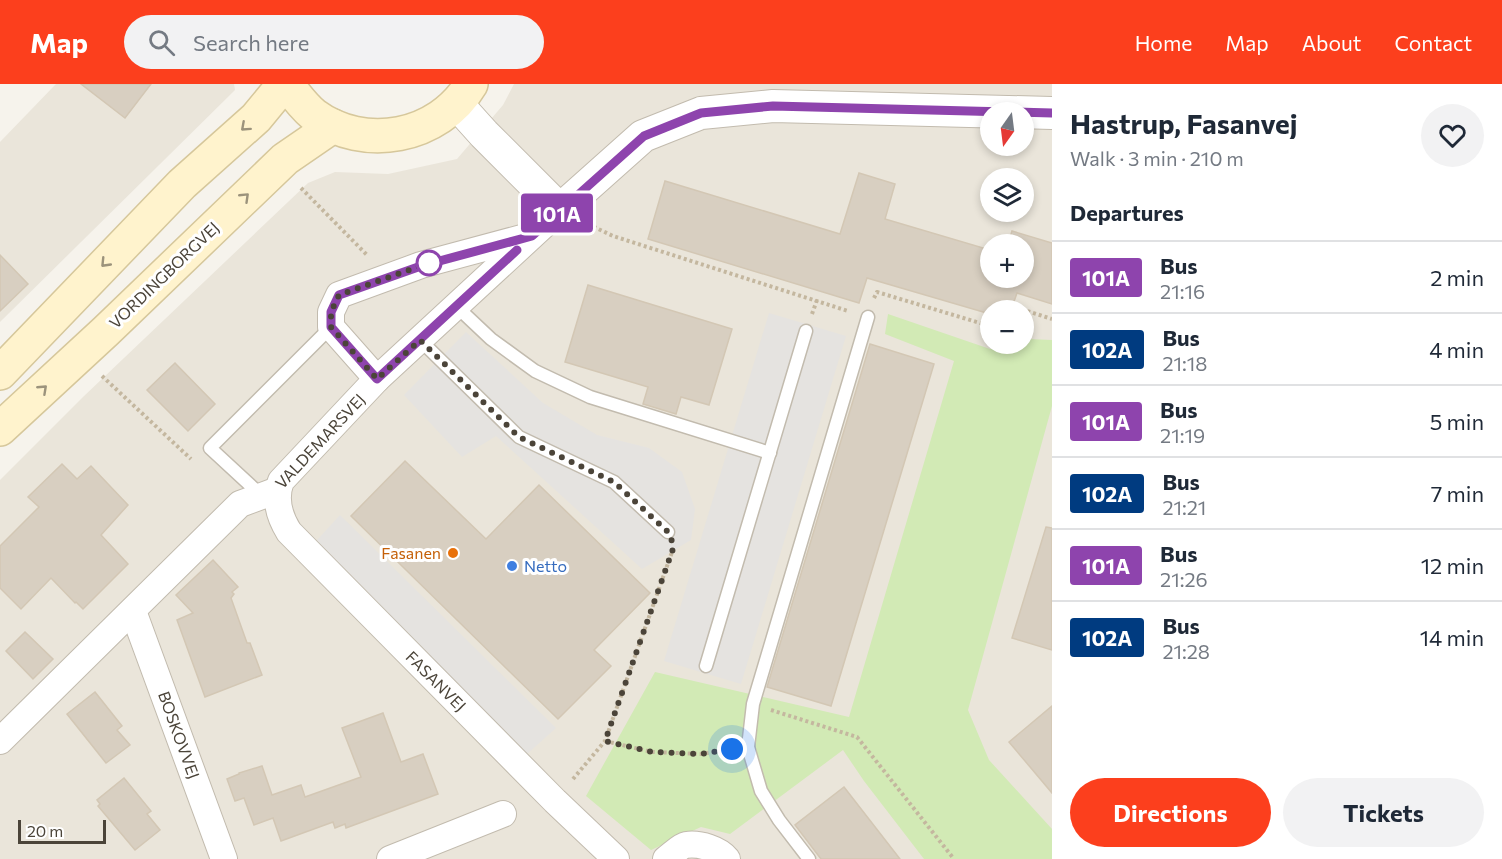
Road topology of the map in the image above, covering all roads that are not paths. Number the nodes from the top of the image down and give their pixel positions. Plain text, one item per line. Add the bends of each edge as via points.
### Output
1 (285, 84) edge
2 (464, 94) edge
3 (1052, 113) edge
4 (333, 126) junction
5 (560, 210) junction
6 (532, 236) junction
7 (456, 306) junction
8 (868, 317) road end
9 (331, 327) junction
10 (806, 331) dead end
11 (420, 340) junction
12 (0, 373) edge
13 (377, 379) junction
14 (0, 429) edge
15 (770, 453) junction
16 (270, 493) junction
17 (668, 532) road end
18 (133, 611) junction
19 (706, 666) dead end
20 (0, 741) edge
21 (503, 814) dead end
22 (224, 859) edge
23 (390, 859) edge
24 (616, 859) edge
25 (666, 859) edge
26 (727, 859) edge
27 (809, 859) edge

1 - 4 main road via 314,115
1 -> 12 main road via 256,118 182,184
2 - 4 main road via 444,114 409,132 371,136
2 - 5 street via 483,134
3 - 5 street via 773,106 701,113 644,136
14 -> 4 main road, VORDINGBORGVEJ via 285,159
5 - 6 street, VALDEMARSVEJ
6 - 7 street, VALDEMARSVEJ
6 - 9 street via 421,266 339,295 331,312
7 - 11 street, VALDEMARSVEJ
7 - 15 lane via 491,339 535,371 590,397
8 - 27 lane via 753,704 748,747 761,791
9 - 13 street
9 - 16 lane via 210,448
10 - 15 lane
11 - 13 street, VALDEMARSVEJ
11 - 17 lane via 519,437 614,482
13 - 16 street, VALDEMARSVEJ
15 - 19 lane
16 - 18 street, VALDEMARSVEJ via 240,504
16 - 24 street, FASANVEJ via 277,500 289,532
18 - 20 street, VALDEMARSVEJ
18 - 22 street, BOSKOVVEJ
21 - 23 street
25 - 26 street via 684,845 704,846

